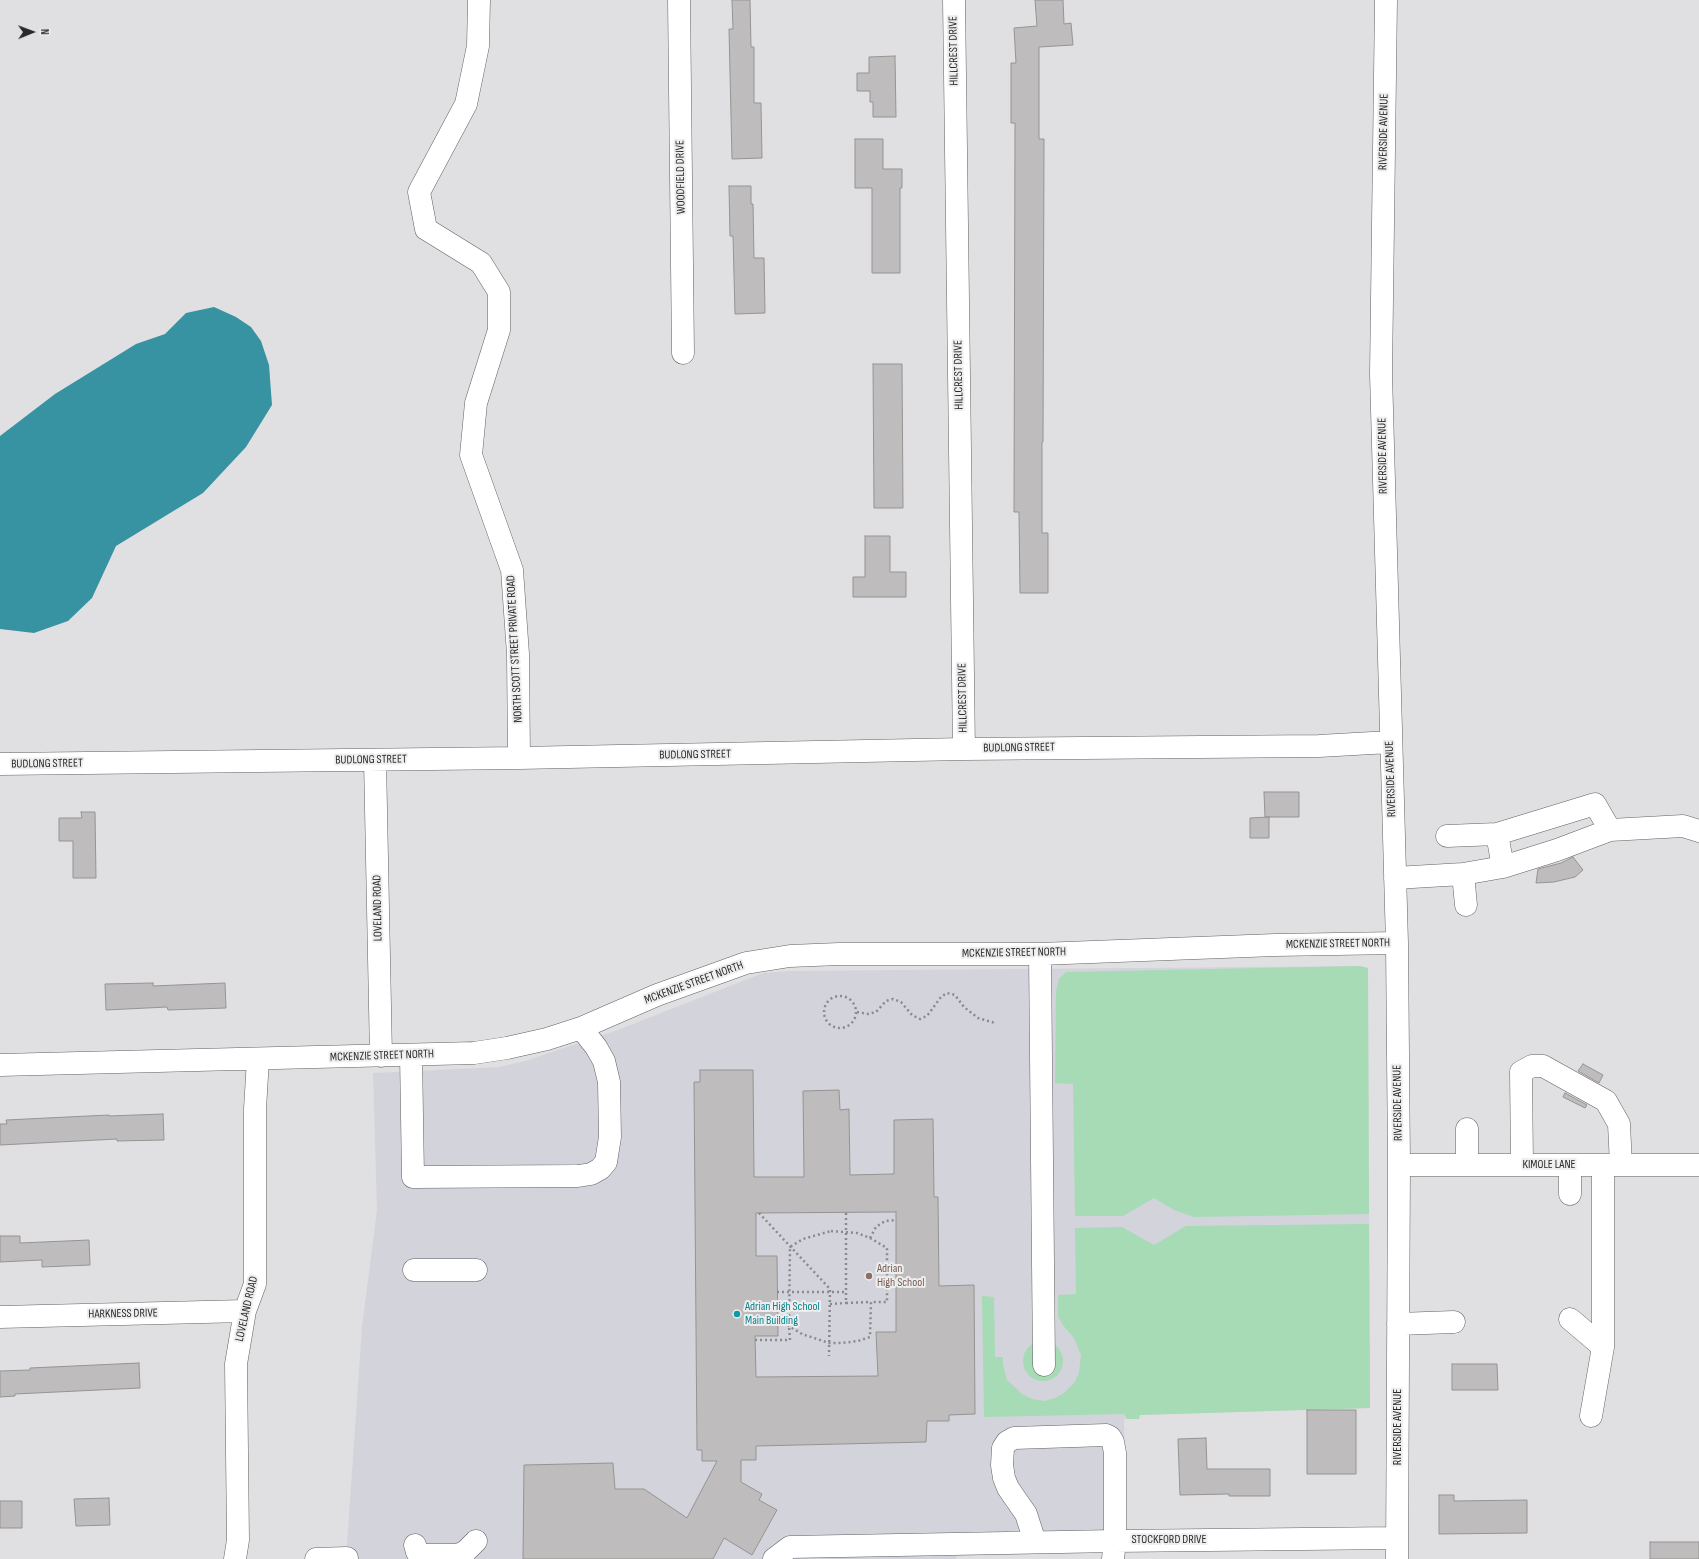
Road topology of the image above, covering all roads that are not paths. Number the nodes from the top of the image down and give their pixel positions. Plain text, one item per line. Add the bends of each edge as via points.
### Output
1 (479, 0) edge
2 (680, 0) edge
3 (954, 0) edge
4 (1386, 0) edge
5 (683, 353) dead end
6 (1390, 742) junction
7 (964, 749) junction
8 (519, 758) junction
9 (374, 760) junction
10 (0, 764) edge
11 (1610, 830) junction
12 (1699, 830) edge
13 (1497, 834) junction
14 (1447, 836) dead end
15 (1503, 867) junction
16 (1463, 874) junction
17 (1394, 878) junction
18 (1466, 905) dead end
19 (1396, 943) junction
20 (1040, 954) junction
21 (581, 1028) junction
22 (411, 1055) junction
23 (380, 1056) junction
24 (258, 1058) junction
25 (0, 1065) edge
26 (1467, 1129) dead end
27 (1399, 1165) junction
28 (1467, 1165) junction
29 (1522, 1165) junction
30 (1570, 1165) junction
31 (1612, 1165) junction
32 (1699, 1165) edge
33 (1570, 1194) dead end
34 (414, 1270) dead end
35 (476, 1270) dead end
36 (246, 1311) junction
37 (0, 1317) edge
38 (1570, 1319) dead end
39 (1454, 1322) dead end
40 (1398, 1324) junction
41 (1603, 1347) junction
42 (1044, 1365) dead end
43 (1591, 1416) dead end
44 (476, 1541) dead end
45 (1035, 1542) junction
46 (415, 1545) dead end
47 (1397, 1549) edge
48 (1114, 1550) edge
49 (940, 1551) edge
50 (347, 1558) dead end
51 (235, 1559) edge
52 (316, 1559) edge
53 (774, 1559) edge

1 - 8 street, NORTH SCOTT STREET PRIVATE ROAD via 478,46 466,104 419,192 426,229 481,262 499,292 499,330 476,403 470,455 512,570 518,654
2 - 5 street, WOODFIELD DRIVE
3 - 7 street, HILLCREST DRIVE
4 - 6 street, RIVERSIDE AVENUE via 1381,374
6 - 7 street, BUDLONG STREET via 1319,746
6 - 17 street, RIVERSIDE AVENUE
7 - 8 street, BUDLONG STREET
8 - 9 street, BUDLONG STREET
9 - 10 street, BUDLONG STREET
9 - 23 street, LOVELAND ROAD
11 - 12 street via 1683,826
11 - 13 street via 1595,804
11 - 15 street
13 - 14 street
13 - 15 street
15 - 16 street
16 - 17 street
16 - 18 street
17 - 19 street, RIVERSIDE AVENUE
19 - 20 street, MCKENZIE STREET NORTH
19 - 27 street, RIVERSIDE AVENUE
20 - 21 street, MCKENZIE STREET NORTH via 790,956 739,966 657,995
20 - 42 street
21 - 22 street, MCKENZIE STREET NORTH via 507,1048 474,1053
21 - 22 street via 604,1061 610,1082 610,1137 606,1162 591,1174 413,1177
22 - 23 street, MCKENZIE STREET NORTH
23 - 24 street, MCKENZIE STREET NORTH
24 - 25 street, MCKENZIE STREET NORTH
24 - 36 street, LOVELAND ROAD via 255,1109 255,1284
26 - 28 street
27 - 28 street, KIMOLE LANE
27 - 40 street, RIVERSIDE AVENUE
28 - 29 street, KIMOLE LANE
29 - 30 street, KIMOLE LANE
29 - 31 street via 1521,1072 1532,1066 1543,1066 1606,1101 1619,1124
30 - 31 street, KIMOLE LANE
30 - 33 street
31 - 32 street, KIMOLE LANE
31 - 41 street
34 - 35 street
36 - 37 street, HARKNESS DRIVE
36 - 51 street, LOVELAND ROAD via 236,1364 238,1540
38 - 41 street
39 - 40 street
40 - 47 street, RIVERSIDE AVENUE
41 - 43 street
44 - 46 street via 458,1555 424,1555 417,1552
45 - 48 street, STOCKFORD DRIVE
45 - 48 street via 1026,1514 1004,1478 1003,1448 1014,1438 1096,1434 1110,1437 1115,1453
45 - 49 street, STOCKFORD DRIVE
47 - 48 street, STOCKFORD DRIVE
49 - 53 street, STOCKFORD DRIVE via 790,1547
50 - 52 street

